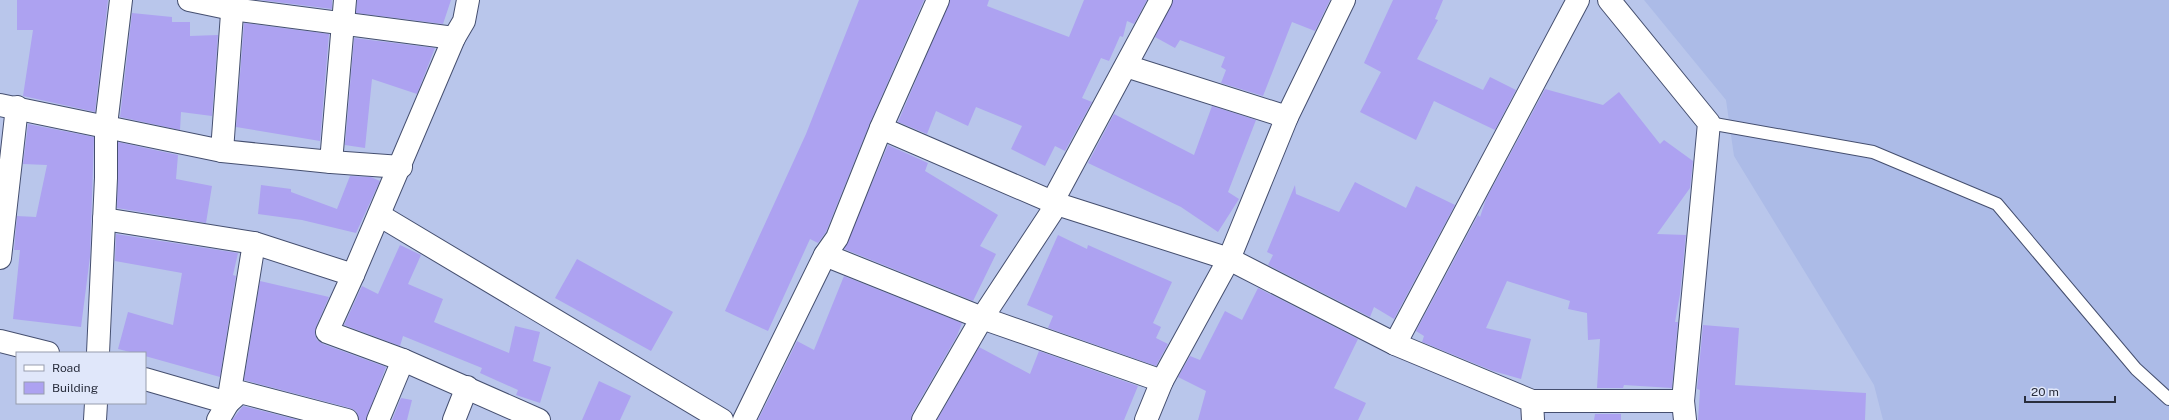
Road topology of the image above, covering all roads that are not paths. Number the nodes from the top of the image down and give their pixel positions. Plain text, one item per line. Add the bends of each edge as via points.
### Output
1 (120, 0) edge
2 (189, 0) edge
3 (346, 0) edge
4 (468, 0) edge
5 (938, 0) edge
6 (1161, 0) edge
7 (1344, 0) edge
8 (1578, 0) edge
9 (1609, 0) edge
10 (232, 5) edge
11 (344, 25) junction
12 (454, 38) junction
13 (1126, 66) junction
14 (9, 106) edge
15 (1287, 117) junction
16 (1710, 123) junction
17 (106, 125) junction
18 (881, 128) junction
19 (222, 151) junction
20 (330, 162) junction
21 (401, 167) junction
22 (1057, 204) junction
23 (379, 215) junction
24 (104, 219) junction
25 (254, 243) junction
26 (825, 255) junction
27 (0, 258) edge
28 (1229, 259) junction
29 (354, 275) junction
30 (982, 318) junction
31 (0, 342) edge
32 (1395, 344) junction
33 (44, 352) edge
34 (98, 352) edge
35 (403, 360) junction
36 (146, 379) edge
37 (1162, 381) junction
38 (467, 387) junction
39 (2169, 400) edge
40 (96, 404) edge
41 (1684, 410) edge
42 (1533, 411) edge
43 (223, 412) edge
44 (95, 420) edge
45 (347, 420) edge
46 (378, 420) edge
47 (454, 420) edge
48 (539, 420) edge
49 (722, 420) edge
50 (744, 420) edge
51 (924, 420) edge
52 (1146, 420) edge

1 - 17 street
2 - 10 street
3 - 11 street
4 - 12 street via 464,21
5 - 18 street
6 - 13 street
7 - 15 street
8 - 32 street
9 - 16 street
10 - 11 street
10 - 19 street
11 - 12 street
11 - 20 street
12 - 21 street
13 - 15 street
13 - 22 street via 1056,195
14 - 17 street
14 - 27 street
15 - 28 street
16 - 39 lane via 1873,152 1997,204 2136,369
16 - 41 street
17 - 19 street
17 - 24 street
18 - 22 street
18 - 26 street via 837,238
19 - 20 street
20 - 21 street
21 - 23 street
22 - 28 street
22 - 30 street
23 - 29 street
23 - 49 street
24 - 25 street
24 - 34 street
25 - 29 street
25 - 43 street
26 - 30 street
26 - 50 street
28 - 32 street
28 - 37 street
29 - 35 street via 327,332
30 - 37 street
30 - 51 street
31 - 33 street
32 - 42 street
35 - 38 street
35 - 46 street
36 - 43 street
37 - 52 street
38 - 47 street
38 - 48 street
40 - 44 street
41 - 42 street
43 - 45 street via 240,392

